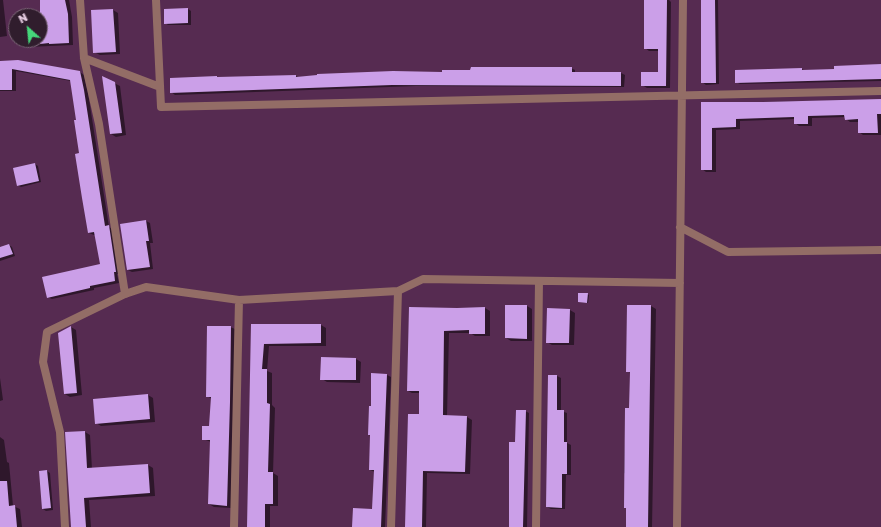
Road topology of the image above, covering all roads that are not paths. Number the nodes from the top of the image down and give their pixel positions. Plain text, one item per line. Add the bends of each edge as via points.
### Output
1 (80, 0) edge
2 (156, 0) edge
3 (683, 0) edge
4 (84, 58) junction
5 (160, 87) junction
6 (881, 91) edge
7 (682, 95) junction
8 (680, 227) junction
9 (881, 250) edge
10 (539, 281) junction
11 (680, 283) junction
12 (398, 291) junction
13 (125, 294) junction
14 (239, 300) junction
15 (65, 527) edge
16 (234, 527) edge
17 (391, 527) edge
18 (536, 527) edge
19 (677, 527) edge

1 - 4 street
2 - 5 street
3 - 7 street
4 - 5 street
4 - 13 street via 99,124
5 - 7 street via 161,107
6 - 7 street
7 - 8 street
8 - 9 street via 728,252
8 - 11 street
10 - 11 street
10 - 12 street via 423,279
10 - 18 street
11 - 19 street
12 - 14 street
12 - 17 street
13 - 14 street via 146,287
13 - 15 street via 47,332 43,362 60,432
14 - 16 street

